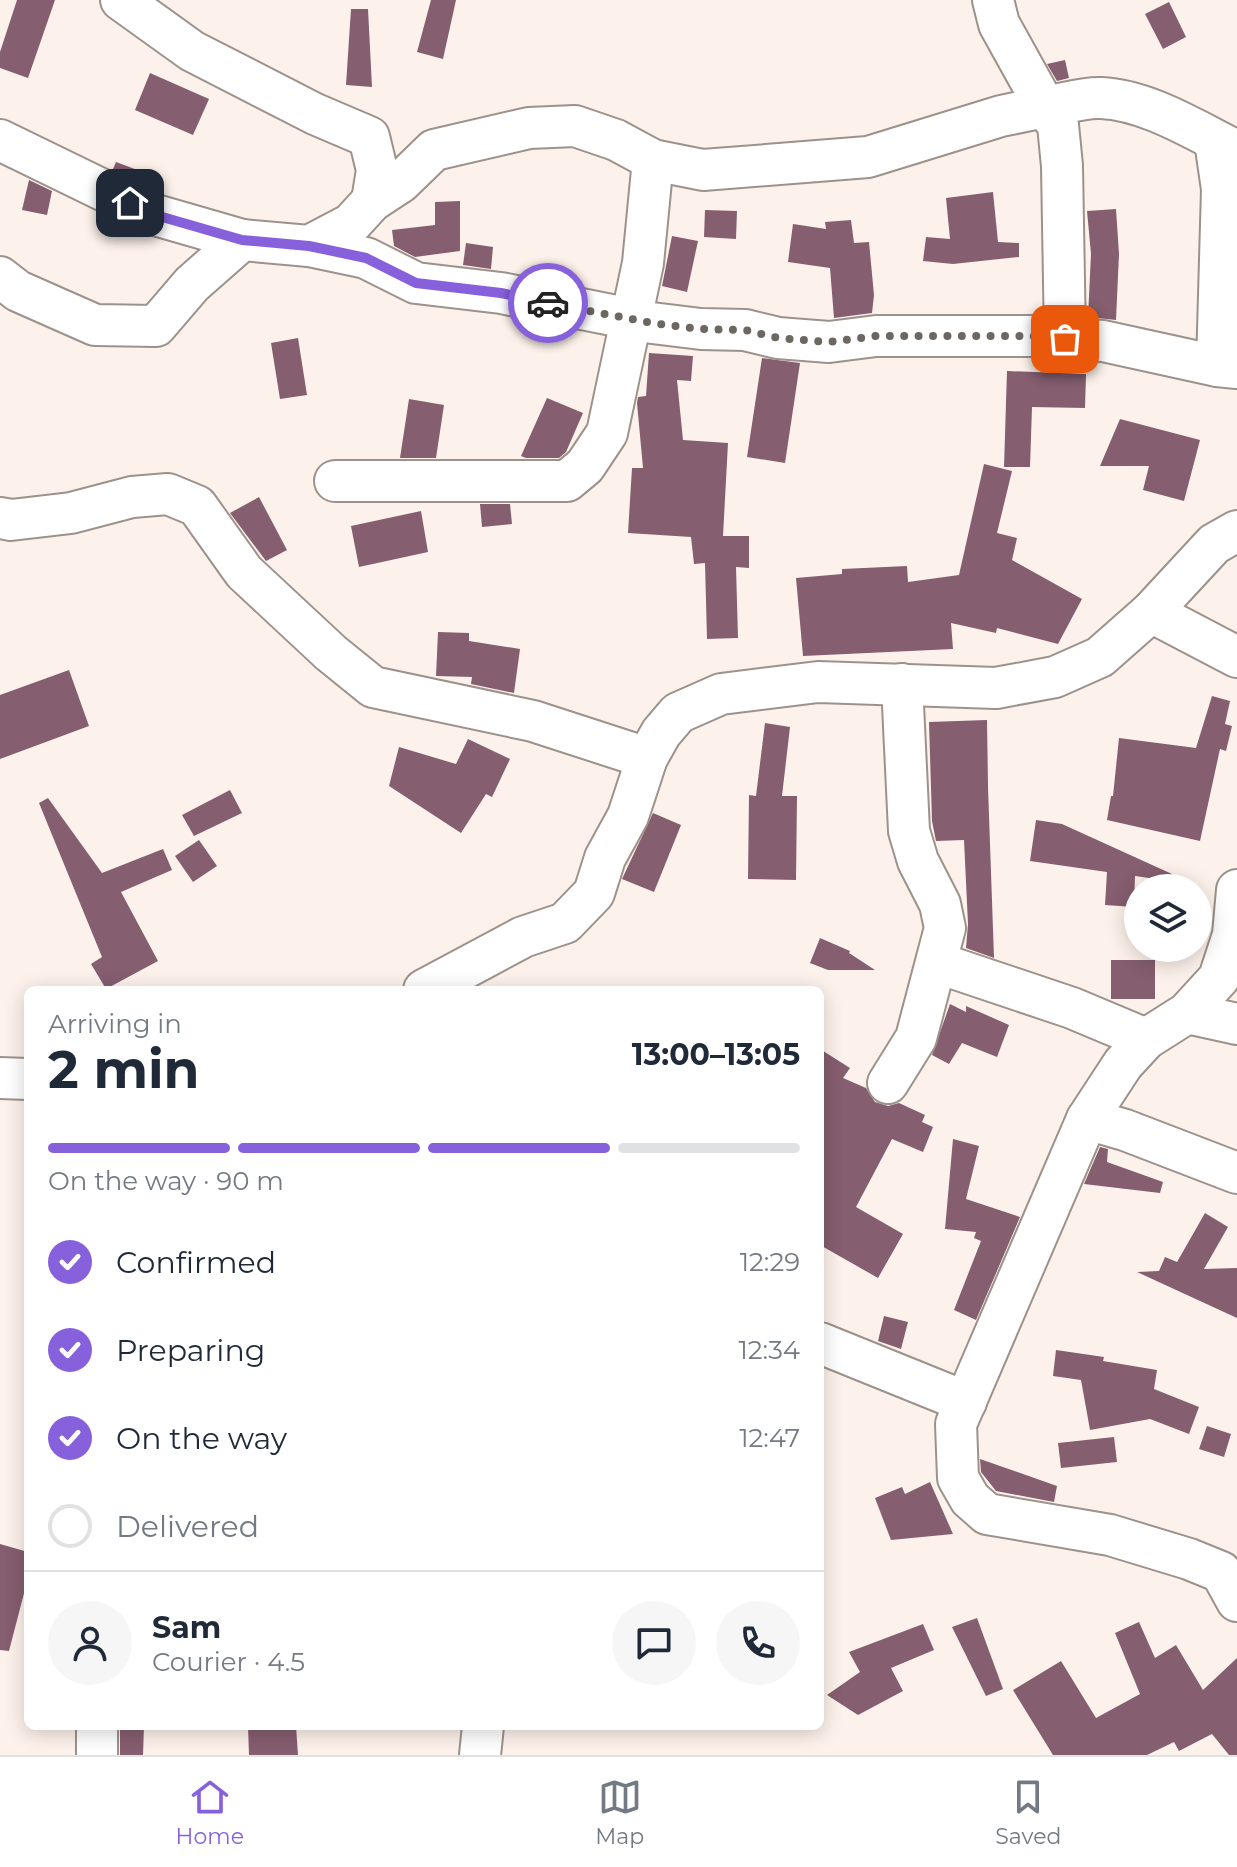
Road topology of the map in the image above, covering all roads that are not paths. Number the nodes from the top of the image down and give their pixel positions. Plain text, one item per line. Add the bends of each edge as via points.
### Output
1 (121, 0) edge
2 (993, 0) edge
3 (1045, 107) junction
4 (0, 140) edge
5 (1226, 146) edge
6 (653, 160) junction
7 (372, 201) junction
8 (242, 240) junction
9 (309, 246) junction
10 (0, 277) edge
11 (633, 320) junction
12 (1065, 339) junction
13 (1227, 367) edge
14 (335, 481) dead end
15 (0, 518) edge
16 (1237, 531) edge
17 (1151, 612) junction
18 (1237, 657) edge
19 (902, 684) junction
20 (647, 758) junction
21 (1237, 890) edge
22 (938, 963) junction
23 (431, 986) edge
24 (1187, 1013) junction
25 (1237, 1024) edge
26 (1146, 1039) junction
27 (0, 1078) edge
28 (24, 1079) edge
29 (888, 1083) dead end
30 (1087, 1119) junction
31 (1237, 1173) edge
32 (824, 1345) edge
33 (966, 1402) junction
34 (1237, 1601) edge
35 (97, 1730) edge
36 (483, 1730) edge
37 (97, 1755) edge
38 (480, 1755) edge

1 - 7 street via 192,51 369,137 377,170
2 - 3 street via 999,24
3 - 5 street via 1098,97 1120,100
3 - 6 street via 868,157 703,170
3 - 12 street via 1058,125 1062,166
4 - 8 street via 152,214
5 - 13 street via 1222,189
6 - 7 street via 575,126 529,128 434,150
6 - 11 street
7 - 9 street via 351,224
8 - 9 street
8 - 10 street via 192,284 156,326 95,325 18,291
9 - 11 street via 366,258 416,283 501,293
11 - 12 street via 829,342 876,336
11 - 14 street via 607,433 585,466 567,481
12 - 13 street via 1103,341
15 - 20 street via 71,513 168,494 197,506 244,572 373,687 533,721
16 - 17 street via 1214,544
17 - 18 street
17 - 19 street via 1100,657 1055,677 996,688
19 - 20 street via 818,682 721,694 678,713
19 - 22 street via 909,831 940,904 945,928
20 - 23 street via 594,893 565,923 523,937
21 - 24 street via 1233,935 1219,978
22 - 26 street
22 - 29 street via 916,1038
24 - 25 street
24 - 26 street
26 - 30 street
27 - 28 street
30 - 31 street
30 - 33 street
32 - 33 street
33 - 34 street via 956,1424 958,1478 987,1514 1110,1535 1189,1559 1221,1572
35 - 37 street
36 - 38 street

